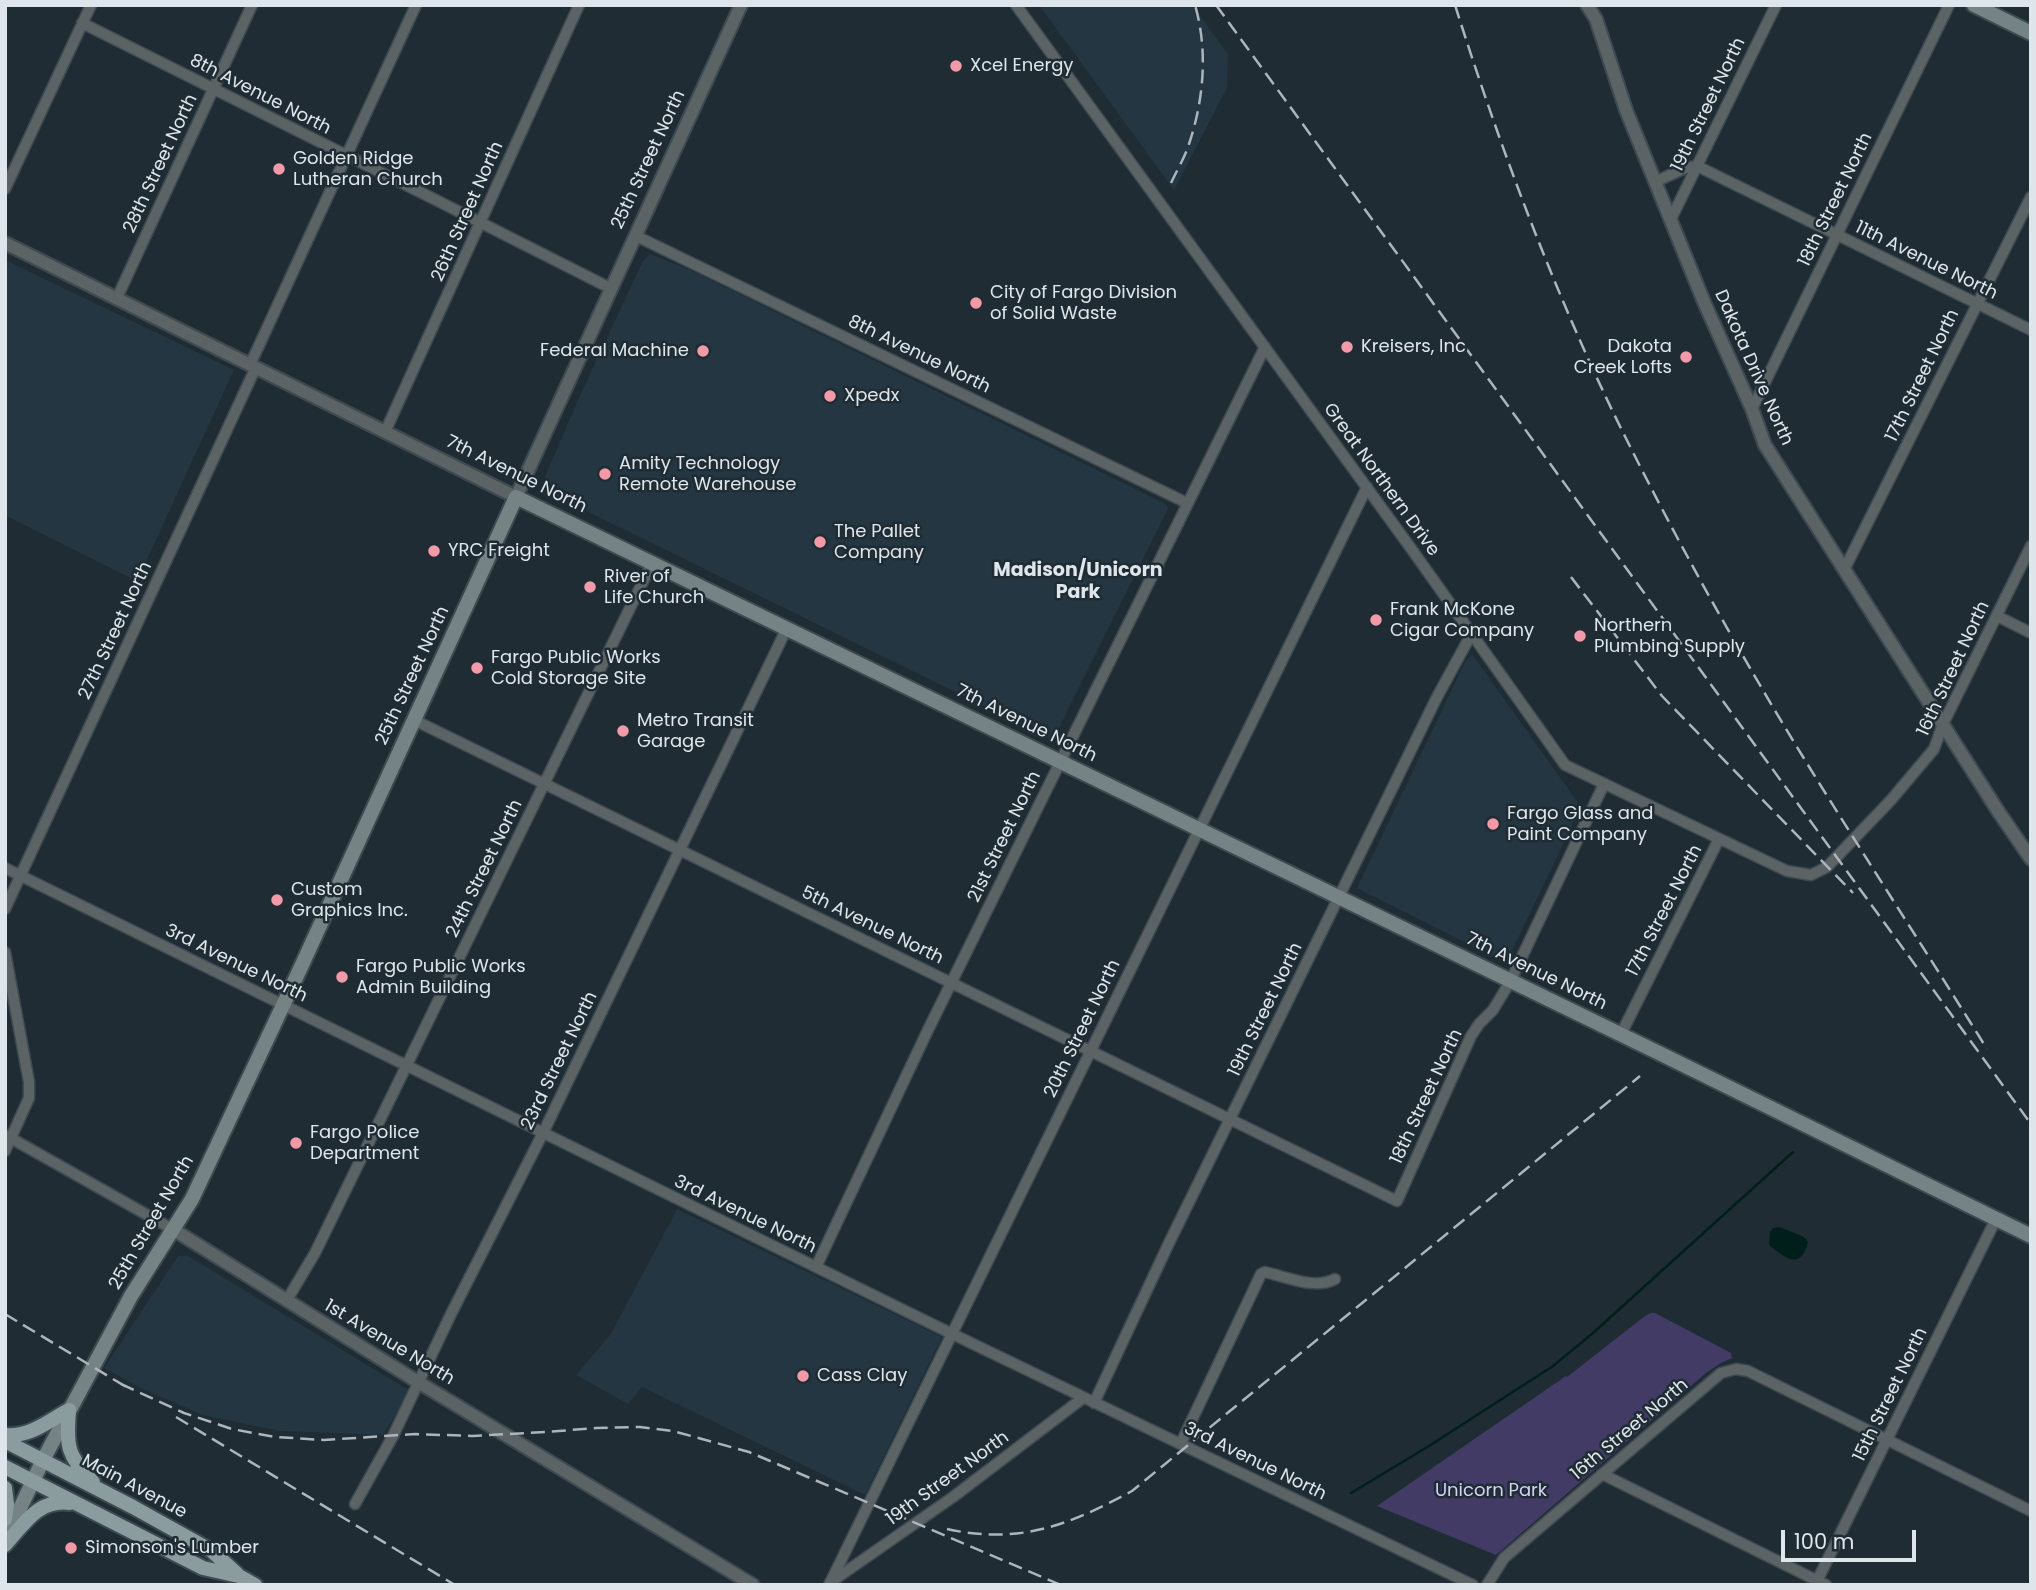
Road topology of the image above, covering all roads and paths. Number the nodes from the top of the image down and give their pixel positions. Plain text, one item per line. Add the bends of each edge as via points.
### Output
1 (91, 5) edge
2 (251, 5) edge
3 (416, 5) edge
4 (579, 5) edge
5 (741, 5) edge
6 (1016, 5) edge
7 (1587, 5) edge
8 (1776, 5) edge
9 (1949, 5) edge
10 (1973, 5) edge
11 (82, 23) junction
12 (2031, 33) edge
13 (213, 89) junction
14 (346, 156) junction
15 (1697, 166) junction
16 (1655, 182) junction
17 (5, 189) edge
18 (2031, 197) edge
19 (1671, 219) junction
20 (480, 223) junction
21 (1836, 234) junction
22 (636, 236) junction
23 (5, 243) edge
24 (612, 289) junction
25 (117, 298) junction
26 (1977, 303) junction
27 (2031, 330) edge
28 (1265, 347) junction
29 (253, 366) junction
30 (1752, 409) junction
31 (385, 432) junction
32 (1367, 487) junction
33 (516, 497) junction
34 (1187, 503) junction
35 (2031, 546) edge
36 (652, 563) junction
37 (1844, 570) junction
38 (1997, 616) junction
39 (787, 628) junction
40 (1472, 633) junction
41 (2031, 633) edge
42 (414, 720) junction
43 (1943, 724) junction
44 (1059, 761) junction
45 (544, 784) junction
46 (1604, 784) junction
47 (1199, 829) junction
48 (1719, 839) junction
49 (680, 850) junction
50 (2031, 859) edge
51 (5, 868) edge
52 (1800, 874) joint
53 (20, 875) junction
54 (1339, 897) junction
55 (5, 909) edge
56 (5, 952) edge
57 (1510, 982) junction
58 (951, 983) junction
59 (283, 1005) junction
60 (1620, 1034) junction
61 (1090, 1051) junction
62 (406, 1066) junction
63 (1230, 1119) junction
64 (542, 1133) junction
65 (8, 1137) edge
66 (5, 1151) edge
67 (1397, 1201) joint
68 (1996, 1219) junction
69 (174, 1230) junction
70 (2031, 1236) edge
71 (816, 1267) junction
72 (1335, 1279) dead end
73 (287, 1300) junction
74 (951, 1334) junction
75 (418, 1382) junction
76 (1083, 1398) junction
77 (1094, 1403) junction
78 (69, 1410) junction
79 (5, 1435) edge
80 (1887, 1440) junction
81 (5, 1441) edge
82 (1181, 1443) junction
83 (43, 1460) junction
84 (5, 1467) edge
85 (1602, 1474) junction
86 (34, 1481) junction
87 (5, 1488) edge
88 (102, 1491) junction
89 (78, 1504) junction
90 (355, 1504) dead end
91 (2031, 1511) edge
92 (5, 1519) edge
93 (5, 1543) edge
94 (239, 1576) junction
95 (830, 1583) edge
96 (1820, 1583) edge
97 (256, 1585) edge
98 (753, 1585) edge
99 (1473, 1585) edge
100 (1487, 1585) edge

1 - 11 street
2 - 13 street, 28th Street North
3 - 14 street, 27th Street North
4 - 20 street, 26th Street North
5 - 22 street, 25th Street North
6 - 28 street, Great Northern Drive
7 - 16 street, Dakota Drive North
8 - 15 street, 19th Street North
9 - 21 street, 18th Street North
10 - 12 main road
11 - 13 street, 8th Avenue North
11 - 17 street
13 - 14 street, 8th Avenue North
13 - 25 street, 28th Street North
14 - 20 street, 8th Avenue North
14 - 29 street, 27th Street North
15 - 16 street
15 - 19 street, 19th Street North
15 - 21 street, 11th Avenue North
16 - 19 street, Dakota Drive North
18 - 26 street, 17th Street North
19 - 30 street, Dakota Drive North
20 - 24 street, 8th Avenue North
20 - 31 street, 26th Street North
21 - 26 street, 11th Avenue North
21 - 30 street, 18th Street North
22 - 24 street, 25th Street North
22 - 34 street, 8th Avenue North
23 - 25 street, 7th Avenue North
24 - 33 street, 25th Street North
25 - 29 street, 7th Avenue North
26 - 27 street, 11th Avenue North
26 - 37 street, 17th Street North
28 - 32 street, Great Northern Drive
28 - 34 street, 21st Street North
29 - 31 street, 7th Avenue North
29 - 53 street, 27th Street North
30 - 37 street, Dakota Drive North via 1765,445
31 - 33 street, 7th Avenue North
32 - 40 street, Great Northern Drive
32 - 47 street, 20th Street North
33 - 36 main road, 7th Avenue North
33 - 42 main road, 25th Street North
34 - 44 street, 21st Street North
35 - 38 street, 16th Street North
36 - 39 main road, 7th Avenue North
36 - 45 street, 24th Street North
37 - 43 street, Dakota Drive North
38 - 41 street
38 - 43 street, 16th Street North
39 - 44 main road, 7th Avenue North
39 - 49 street, 23rd Street North
40 - 46 street, Great Northern Drive via 1565,765
40 - 54 street, 19th Street North
42 - 45 street, 5th Avenue North
42 - 59 main road, 25th Street North
43 - 50 street, Dakota Drive North
43 - 52 street, 16th Street North via 1934,749 1855,839 1827,867 1811,875
44 - 47 main road, 7th Avenue North
44 - 58 street, 21st Street North
45 - 49 street, 5th Avenue North
45 - 62 street, 24th Street North
46 - 48 street, Great Northern Drive
46 - 57 street, 18th Street North
47 - 54 main road, 7th Avenue North
47 - 61 street, 20th Street North
48 - 52 street, Great Northern Drive
48 - 60 street, 17th Street North
49 - 58 street, 5th Avenue North
49 - 64 street, 23rd Street North
51 - 53 street, 3rd Avenue North
53 - 55 street, 27th Street North
53 - 59 street, 3rd Avenue North
54 - 57 main road, 7th Avenue North
54 - 63 street, 19th Street North
56 - 65 street via 29,1082 29,1098
57 - 60 main road, 7th Avenue North
57 - 67 street, 18th Street North via 1471,1036
58 - 61 street, 5th Avenue North
58 - 71 street, 21st Street North
59 - 62 street, 3rd Avenue North
59 - 69 main road, 25th Street North
60 - 68 main road, 7th Avenue North
61 - 63 street, 5th Avenue North
61 - 74 street, 20th Street North
62 - 64 street, 3rd Avenue North
62 - 73 street, 24th Street North via 316,1253
63 - 67 street, 5th Avenue North
63 - 77 street, 19th Street North
64 - 71 street, 3rd Avenue North
64 - 75 street, 23rd Street North
65 - 66 street
65 - 69 street, 1st Avenue North
68 - 70 main road, 7th Avenue North
68 - 80 street, 15th Street North
69 - 73 street, 1st Avenue North
69 - 78 main road, 25th Street North via 131,1296
71 - 74 street, 3rd Avenue North
72 - 82 street via 1316,1284 1261,1274
73 - 75 street, 1st Avenue North
74 - 76 street, 3rd Avenue North
74 - 95 street, 20th Street North
75 - 90 street, 23rd Street North
75 - 98 street, 1st Avenue North
76 - 77 street, 3rd Avenue North
76 - 95 street, 19th Street North
77 - 82 street, 3rd Avenue North
78 - 79 main road via 28,1433
78 - 83 main road, 25th Street North
78 - 88 main road via 71,1455
80 - 85 street, 16th Street North via 1736,1369 1721,1373
80 - 91 street
80 - 96 street, 15th Street North
81 - 83 main road, Main Avenue
82 - 99 street, 3rd Avenue North
83 - 86 main road, 25th Street North
83 - 88 main road, Main Avenue
84 - 86 main road, Main Avenue
85 - 96 street
85 - 100 street, 16th Street North via 1504,1558
86 - 89 main road, Main Avenue
86 - 93 main road, 25th Street North
87 - 92 main road
88 - 94 main road, Main Avenue via 212,1551
89 - 93 main road via 47,1504
89 - 94 main road, Main Avenue via 203,1568
94 - 97 main road, Main Avenue

